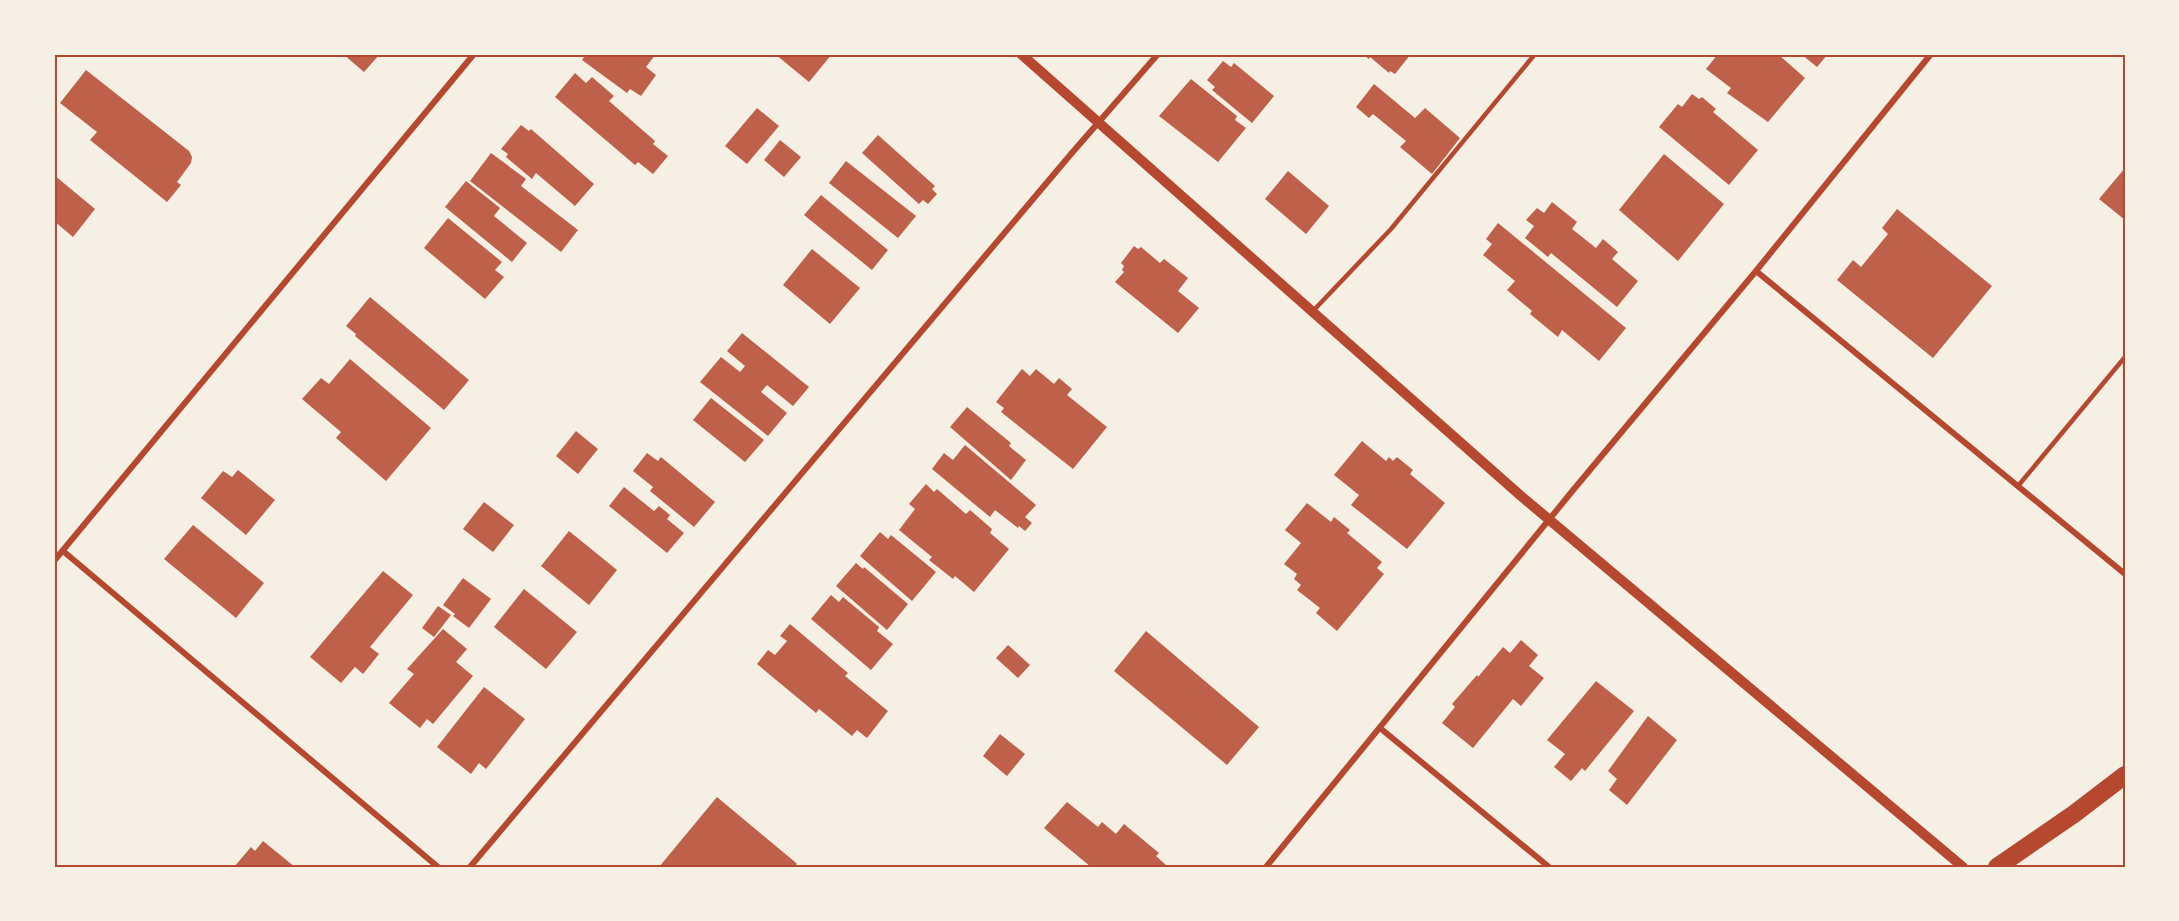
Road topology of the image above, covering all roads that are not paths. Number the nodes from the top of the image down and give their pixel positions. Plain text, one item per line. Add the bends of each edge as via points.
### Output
1 (474, 54) edge
2 (1021, 54) edge
3 (1158, 54) edge
4 (1535, 54) edge
5 (1930, 54) edge
6 (1099, 123) junction
7 (1756, 271) junction
8 (1312, 312) junction
9 (2125, 357) edge
10 (2018, 486) junction
11 (1549, 519) junction
12 (63, 551) junction
13 (54, 561) edge
14 (2125, 574) edge
15 (1380, 728) junction
16 (2125, 775) edge
17 (438, 867) edge
18 (470, 867) edge
19 (1266, 867) edge
20 (1549, 867) edge
21 (1963, 867) edge
22 (1997, 867) edge

1 - 12 street
2 - 6 street
3 - 6 street
4 - 8 lane via 1391,229
5 - 7 street
6 - 8 street
6 - 18 street
7 - 10 street
7 - 11 street
8 - 11 street
9 - 10 lane
10 - 14 street
11 - 15 street
11 - 21 street
12 - 13 street
12 - 17 street
15 - 19 street
15 - 20 street
16 - 22 highway

